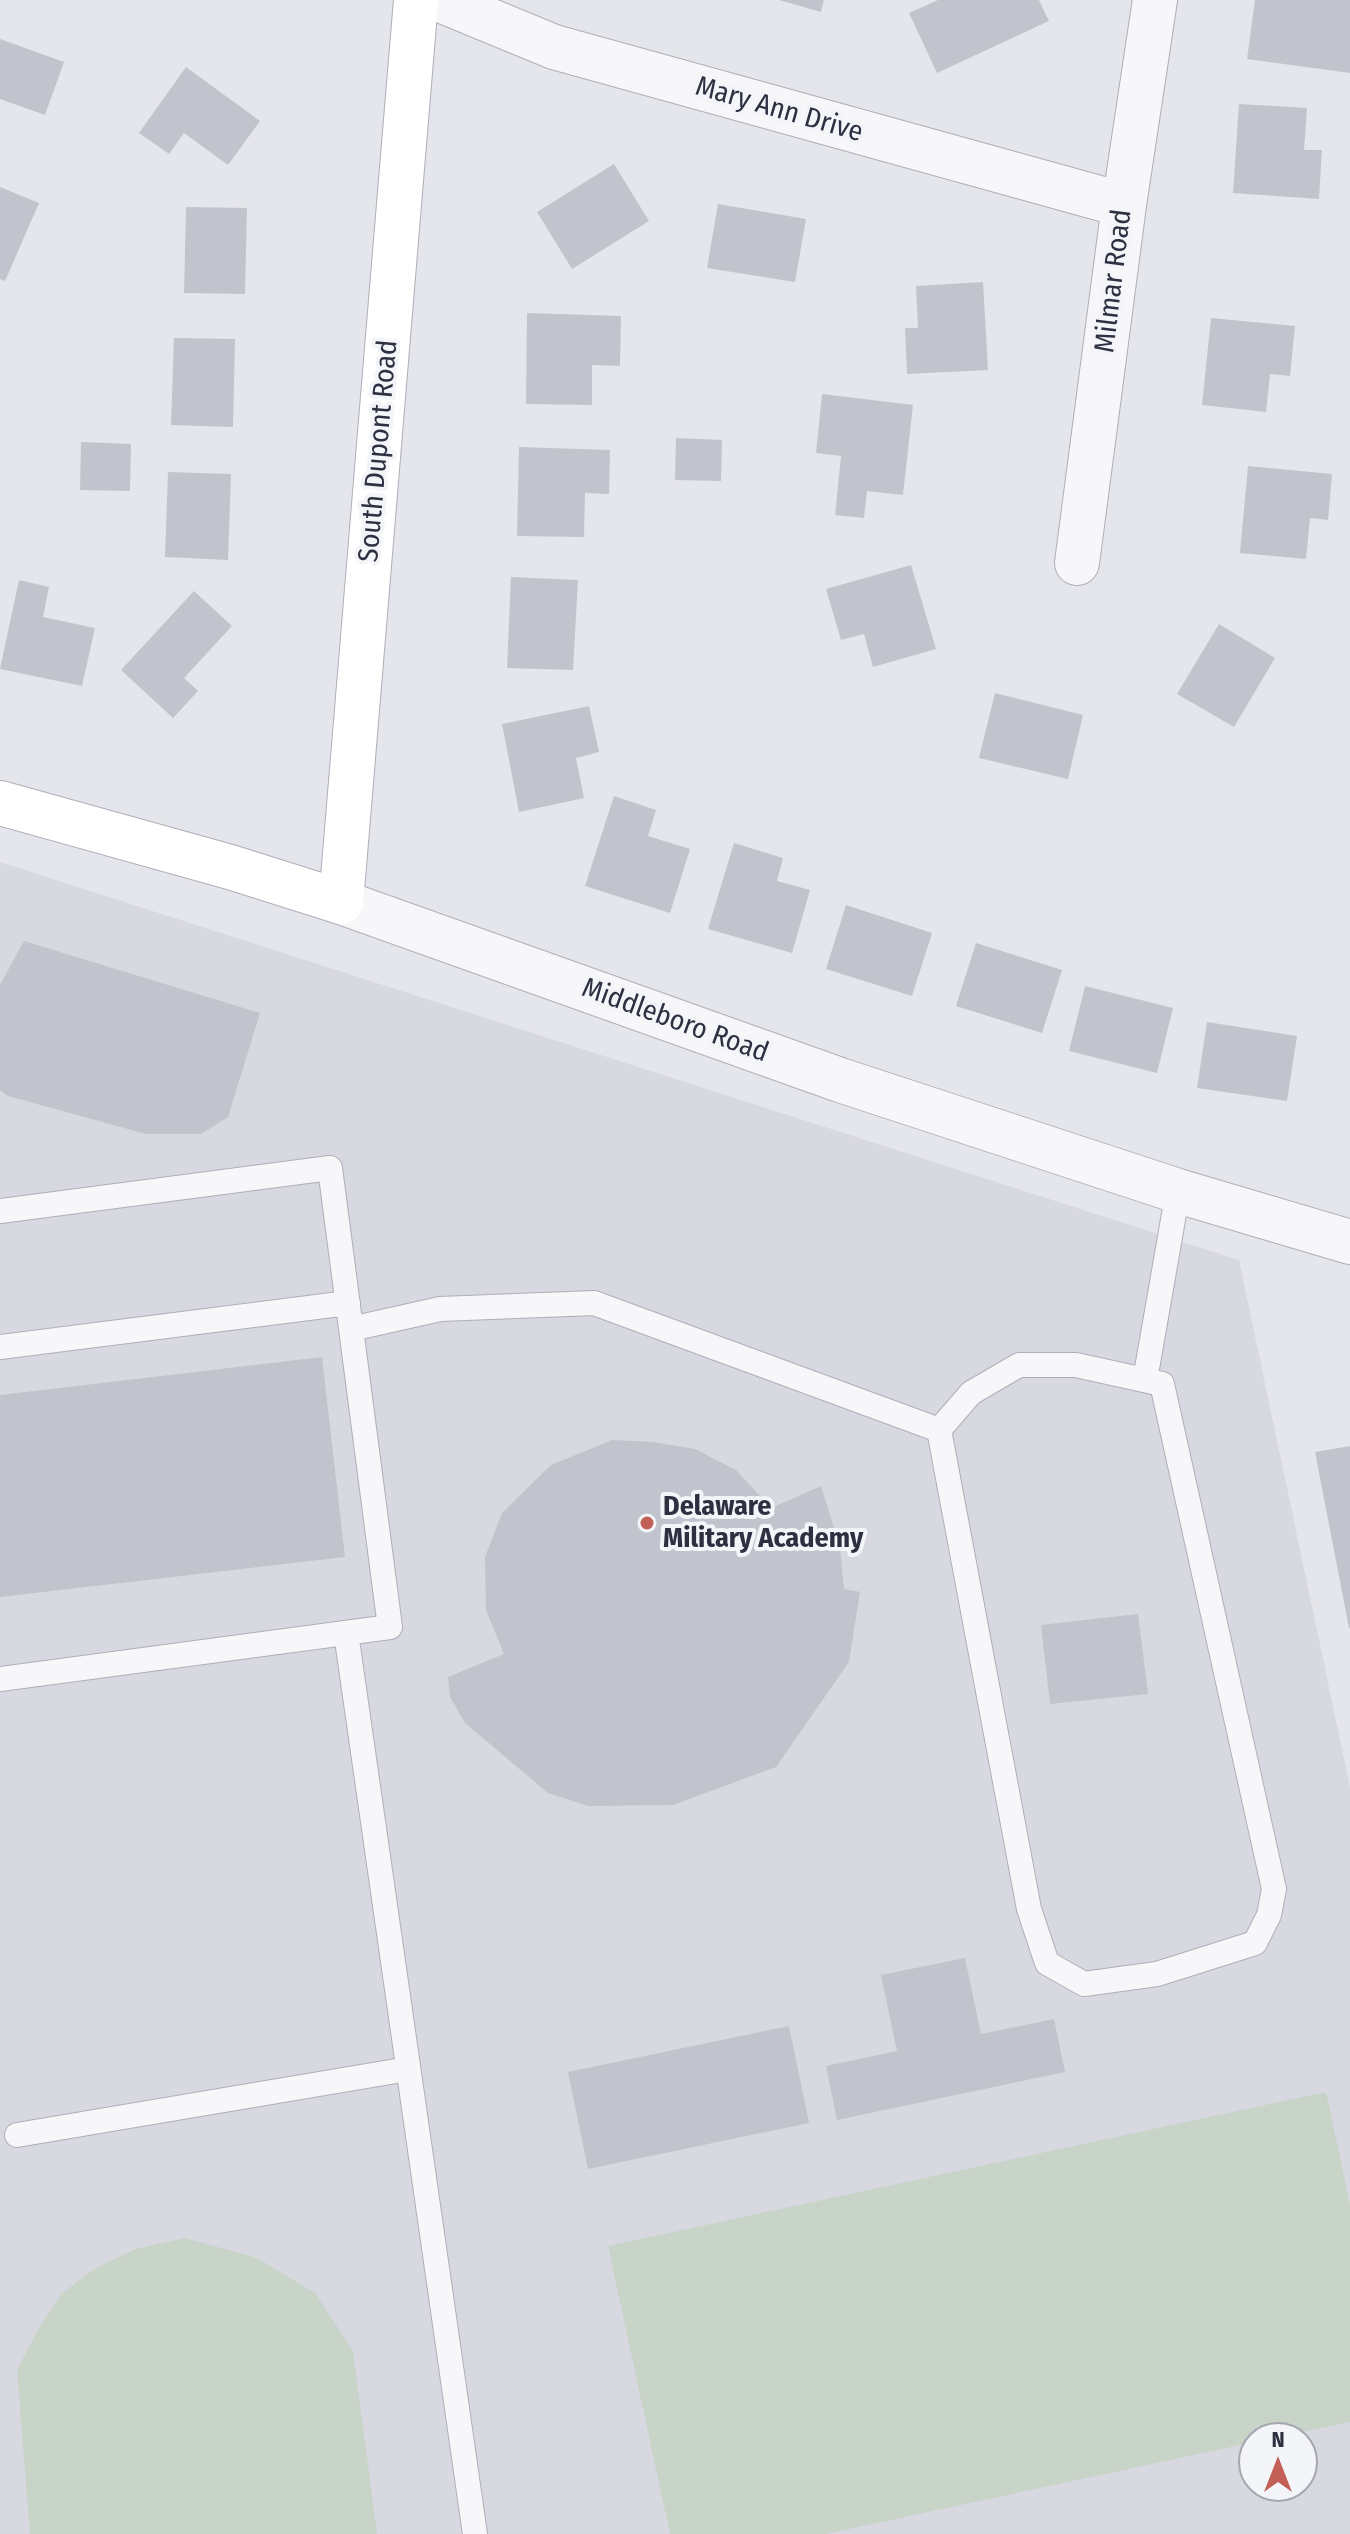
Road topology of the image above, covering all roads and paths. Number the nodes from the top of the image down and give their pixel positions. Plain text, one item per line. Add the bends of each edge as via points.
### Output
1 (416, 0) edge
2 (440, 0) edge
3 (1155, 0) edge
4 (1124, 205) junction
5 (1077, 563) dead end
6 (0, 803) edge
7 (341, 902) junction
8 (1178, 1191) junction
9 (0, 1211) edge
10 (1350, 1242) edge
11 (348, 1303) junction
12 (351, 1329) junction
13 (0, 1347) edge
14 (1145, 1380) junction
15 (939, 1430) junction
16 (346, 1633) junction
17 (0, 1679) edge
18 (408, 2069) junction
19 (17, 2135) dead end
20 (475, 2534) edge

1 - 7 street, South Dupont Road
2 - 4 street, Mary Ann Drive via 554,47
3 - 4 street, Milmar Road
4 - 5 street, Milmar Road
6 - 7 street, Middleboro Road
7 - 8 street, Middleboro Road via 840,1080
8 - 10 street, Middleboro Road
8 - 14 lane
9 - 11 lane via 330,1168
11 - 12 lane
11 - 13 lane
12 - 15 lane via 440,1309 594,1303
12 - 16 lane via 390,1627
14 - 15 lane via 1076,1365 1019,1365 971,1393
14 - 15 lane via 1162,1384 1274,1889 1255,1943 1157,1974 1084,1984 1047,1963 1029,1909
16 - 17 lane
16 - 18 lane
18 - 19 lane
18 - 20 lane

